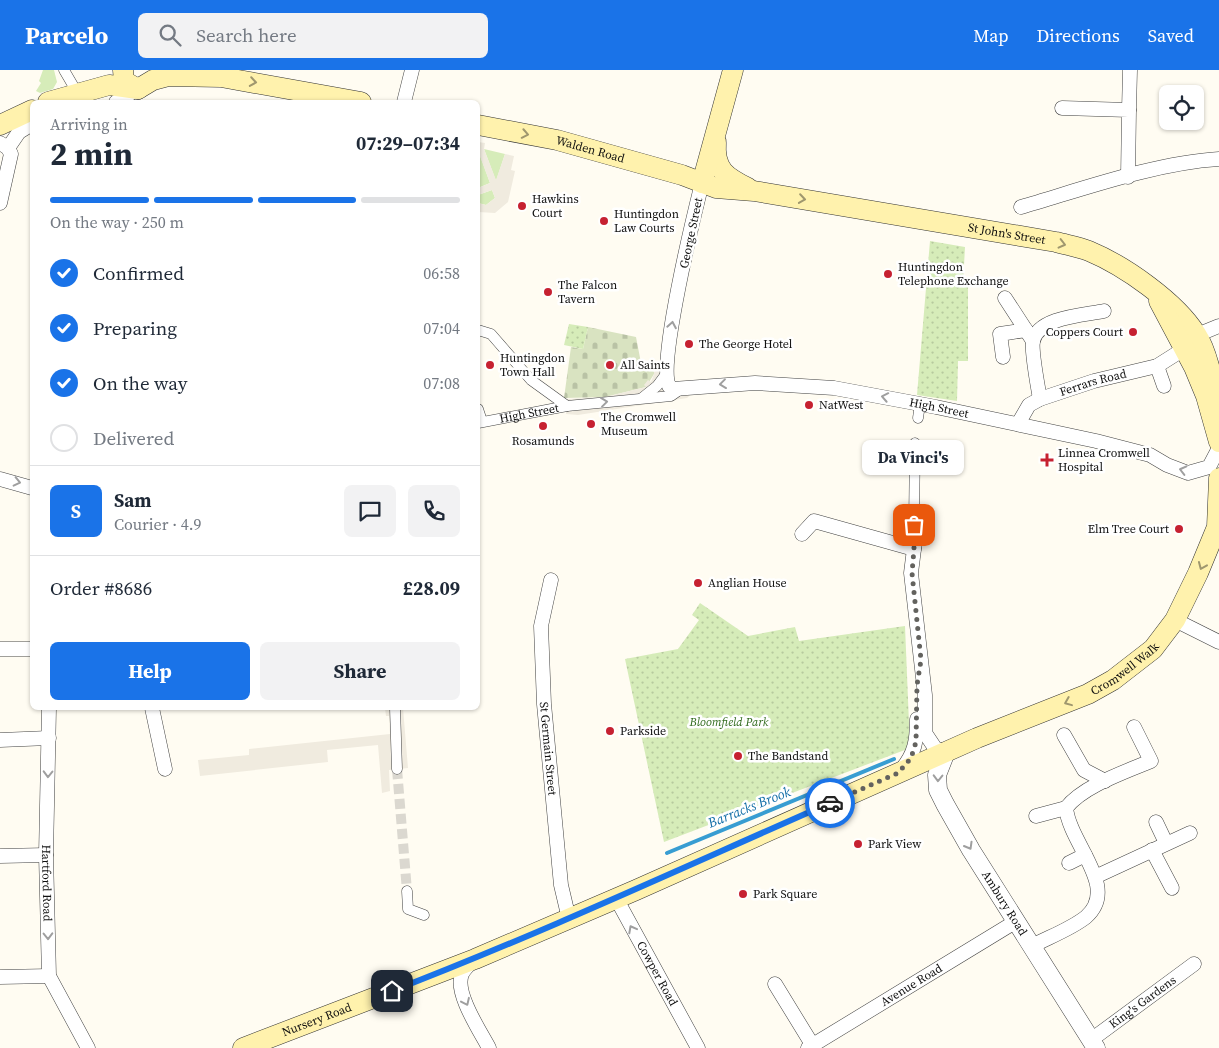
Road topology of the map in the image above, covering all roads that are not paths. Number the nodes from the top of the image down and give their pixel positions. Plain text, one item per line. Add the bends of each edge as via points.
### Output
1 (64, 70) edge
2 (123, 70) edge
3 (412, 70) edge
4 (733, 70) edge
5 (1130, 70) edge
6 (139, 87) edge
7 (78, 94) junction
8 (56, 100) edge
9 (119, 100) edge
10 (350, 100) edge
11 (404, 100) edge
12 (1062, 108) dead end
13 (1129, 110) junction
14 (30, 111) edge
15 (0, 124) edge
16 (30, 125) edge
17 (480, 125) edge
18 (716, 135) junction
19 (4, 145) edge
20 (1219, 159) edge
21 (1128, 177) junction
22 (704, 184) junction
23 (754, 191) junction
24 (0, 203) edge
25 (1021, 207) dead end
26 (1155, 293) junction
27 (1005, 298) dead end
28 (1104, 311) dead end
29 (1219, 326) edge
30 (480, 331) edge
31 (1197, 335) junction
32 (1030, 336) junction
33 (1176, 354) dead end
34 (1003, 357) dead end
35 (1157, 366) junction
36 (666, 374) junction
37 (1164, 386) dead end
38 (681, 389) junction
39 (641, 398) junction
40 (1040, 399) junction
41 (920, 404) junction
42 (566, 406) junction
43 (918, 418) dead end
44 (1219, 419) edge
45 (480, 422) edge
46 (1018, 424) junction
47 (1219, 442) edge
48 (915, 443) dead end
49 (1219, 448) edge
50 (1219, 478) edge
51 (0, 480) edge
52 (30, 488) edge
53 (1218, 503) edge
54 (914, 525) joint
55 (1218, 526) edge
56 (802, 534) dead end
57 (914, 549) junction
58 (551, 580) dead end
59 (1175, 620) junction
60 (1219, 642) edge
61 (0, 649) edge
62 (30, 649) edge
63 (921, 668) junction
64 (49, 710) edge
65 (152, 710) edge
66 (395, 710) edge
67 (1134, 727) dead end
68 (1064, 735) dead end
69 (48, 738) junction
70 (0, 740) edge
71 (946, 752) junction
72 (165, 769) dead end
73 (397, 769) tunnel mouth
74 (898, 773) junction
75 (1104, 781) junction
76 (1066, 808) junction
77 (1036, 816) dead end
78 (1156, 822) dead end
79 (1190, 832) dead end
80 (1166, 844) junction
81 (1152, 850) junction
82 (46, 855) junction
83 (0, 856) edge
84 (1084, 856) junction
85 (1069, 863) dead end
86 (1096, 876) junction
87 (1172, 888) dead end
88 (407, 891) tunnel mouth
89 (616, 898) junction
90 (424, 915) dead end
91 (569, 918) junction
92 (1015, 922) junction
93 (1032, 946) junction
94 (475, 959) junction
95 (1194, 964) dead end
96 (49, 976) junction
97 (0, 977) edge
98 (775, 984) dead end
99 (1093, 1044) edge
100 (811, 1047) edge
101 (88, 1048) edge
102 (242, 1048) edge
103 (489, 1048) edge
104 (698, 1048) edge

1 - 7 street
2 - 6 main road via 124,81
3 - 11 street
4 - 18 main road, George Street
5 - 13 street
6 - 7 main road via 108,85
6 - 9 street
6 -> 10 main road via 168,76 221,77
7 - 8 main road
12 - 13 street
13 - 21 street
14 - 15 main road
16 - 19 street
17 -> 22 main road, Walden Road via 556,140
18 - 22 main road, George Street
18 - 23 main road via 719,164 725,176
19 - 24 street via 10,161
20 - 21 street via 1200,160
21 - 25 street
22 - 23 main road, St John's Street
36 -> 22 street, George Street via 680,285
23 -> 26 main road, St John's Street via 1056,242 1088,251 1117,265
26 - 31 main road, St John's Street via 1177,309
26 - 47 main road via 1194,367
27 - 32 street
28 - 32 street via 1051,321
29 - 31 street
30 - 42 street via 491,334 530,380
31 - 44 main road, St John's Street via 1214,388
32 - 34 street via 1000,334
32 - 40 street
33 - 35 street, Ferrars Road
35 - 37 street
35 - 40 street, Ferrars Road
36 - 38 street via 669,386
36 - 39 street
38 - 39 street, High Street via 671,396
41 -> 38 street, High Street via 834,388 790,384 735,383
42 -> 39 street, High Street
40 - 46 street, Ferrars Road via 1029,405
41 - 43 street
41 - 46 street, High Street
42 - 45 street, High Street
49 -> 46 street, High Street via 1209,467 1188,473 1150,455
48 - 54 street
50 - 53 main road
51 -> 52 street
53 - 55 main road, Cromwell Walk
54 - 57 street
55 -> 59 main road, Cromwell Walk
56 - 57 street via 814,521
57 - 63 street via 912,573
58 - 91 street, St Germain Street via 541,626 544,704 561,885
59 - 60 street
59 -> 71 main road, Cromwell Walk via 1153,649 1113,680 1088,694
61 - 62 street
63 - 71 street via 925,733 935,748
63 - 74 street via 917,685 916,742 911,758
64 - 69 street, Hartford Road
65 - 72 street
66 - 73 street
67 - 75 street via 1155,759
68 - 75 street via 1084,770
69 - 70 street
69 -> 82 street, Hartford Road
71 - 74 main road, Cromwell Walk
71 -> 92 street, Ambury Road via 936,775 938,790
74 - 89 main road, Cromwell Walk
75 - 76 street via 1072,800
76 - 77 street
76 - 84 street via 1068,822
78 - 80 street
79 - 80 street
80 - 81 street
81 - 86 street
81 - 87 street
82 - 83 street
82 -> 96 street, Hartford Road
84 - 85 street
84 - 86 street
86 - 93 street via 1099,891 1096,906 1086,917
88 - 90 street via 408,910
89 - 91 main road, Nursery Road
104 -> 89 street, Cowper Road
91 - 94 main road, Nursery Road
92 - 93 street, Ambury Road
92 - 100 street, Avenue Road
93 - 99 street, Ambury Road
94 - 102 main road, Nursery Road
94 -> 103 street via 462,973 463,996
95 - 99 street, King's Gardens
96 - 97 street
96 - 101 street, Hartford Road
98 - 100 street

